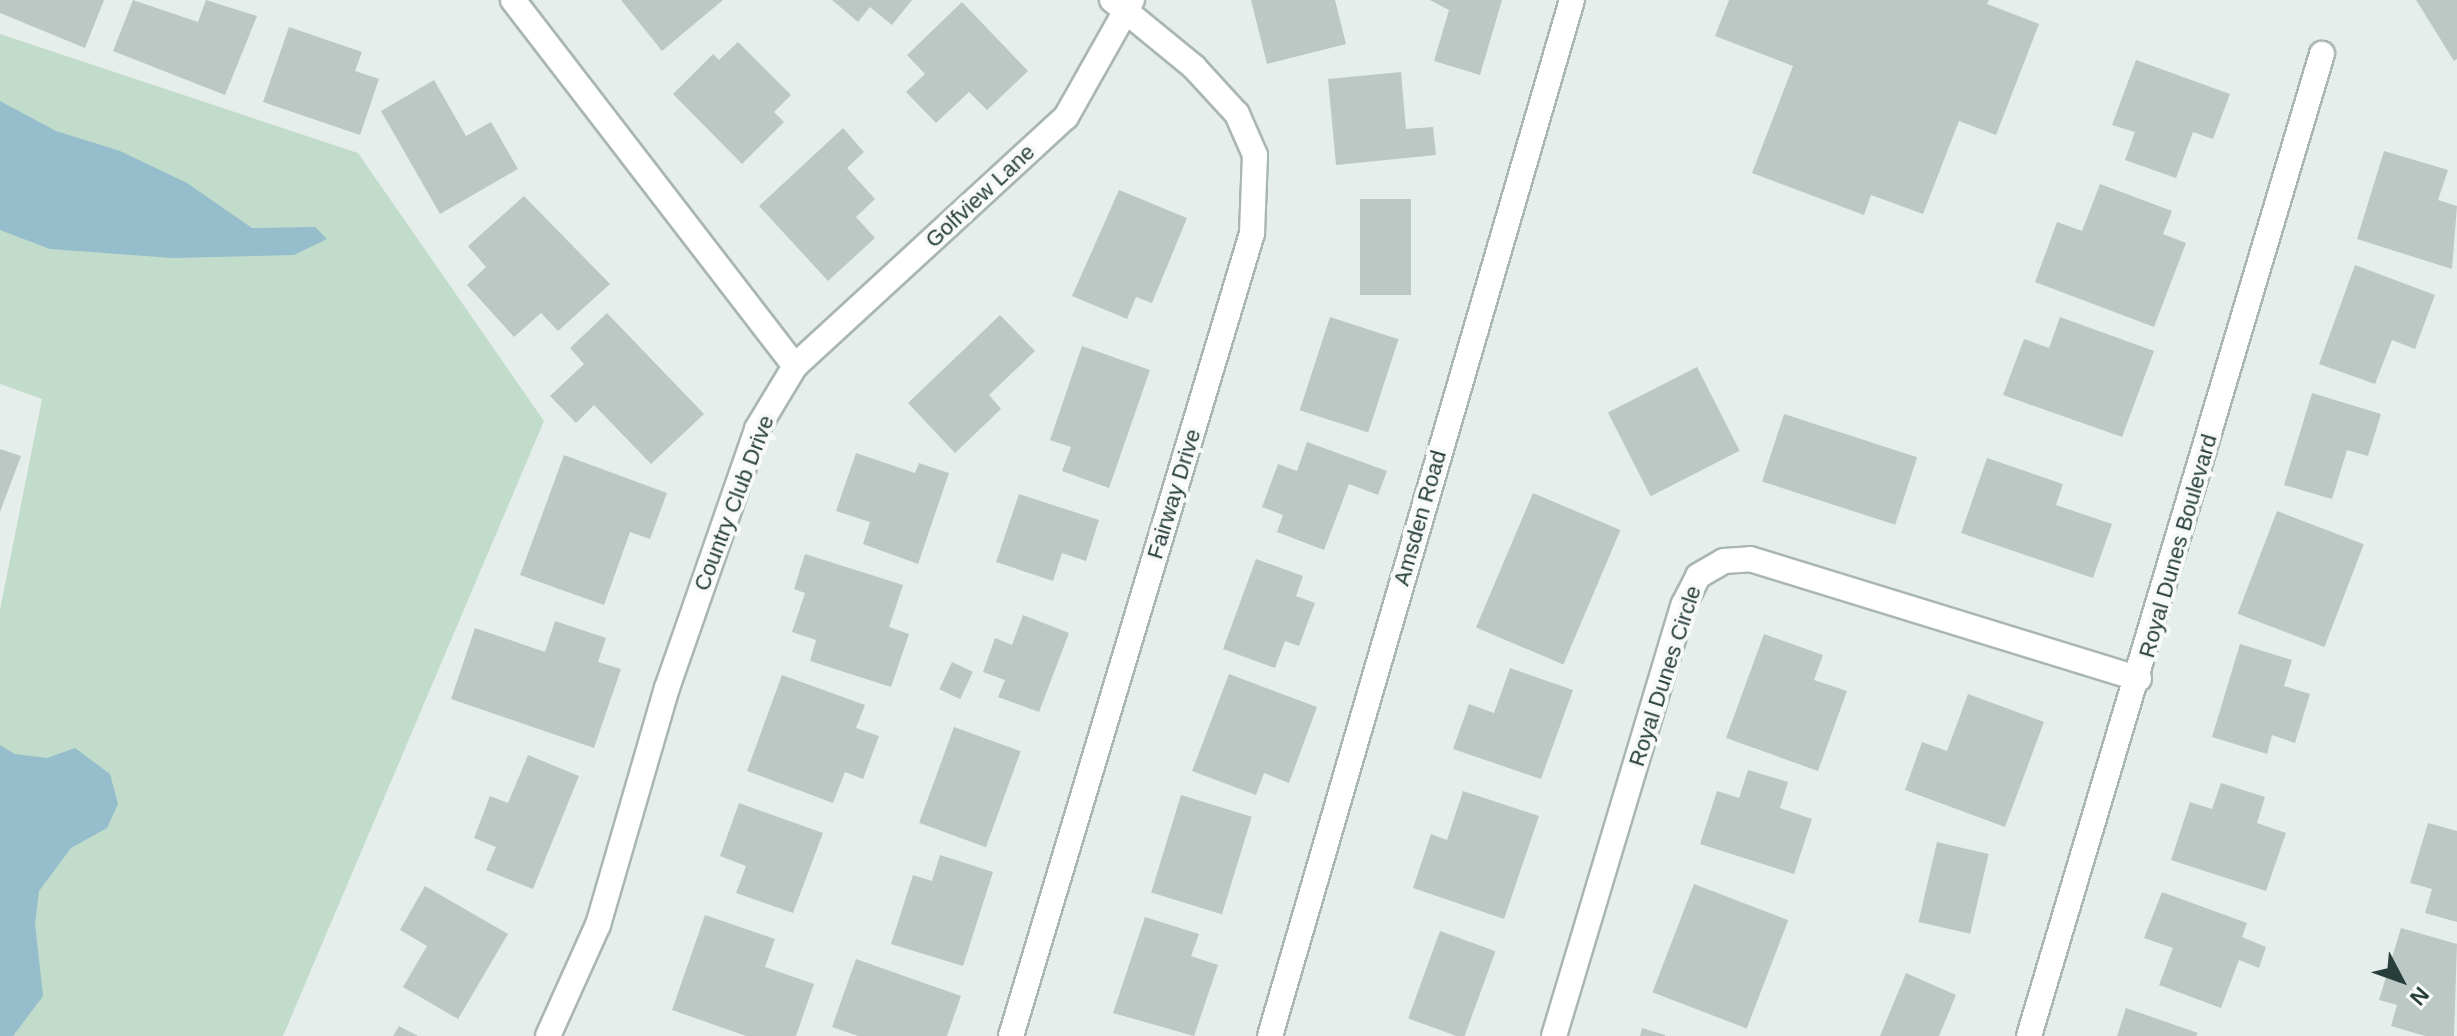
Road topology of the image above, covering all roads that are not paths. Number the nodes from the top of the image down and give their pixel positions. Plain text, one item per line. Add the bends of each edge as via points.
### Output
1 (513, 0) edge
2 (1572, 0) edge
3 (1124, 5) edge
4 (2322, 54) dead end
5 (795, 366) junction
6 (2139, 679) junction
7 (548, 1036) edge
8 (1011, 1036) edge
9 (1270, 1036) edge
10 (1554, 1036) edge
11 (2029, 1036) edge

1 - 5 street
2 - 9 street, Amsden Road
3 - 5 street, Golfview Lane via 1066,117
3 - 8 street, Fairway Drive via 1237,114 1255,155 1252,233
4 - 6 street, Royal Dunes Boulevard
5 - 7 street, Country Club Drive via 757,429 667,688 598,925
6 - 10 street, Royal Dunes Circle via 1750,559 1724,561 1698,576 1684,604
6 - 11 street, Royal Dunes Boulevard

